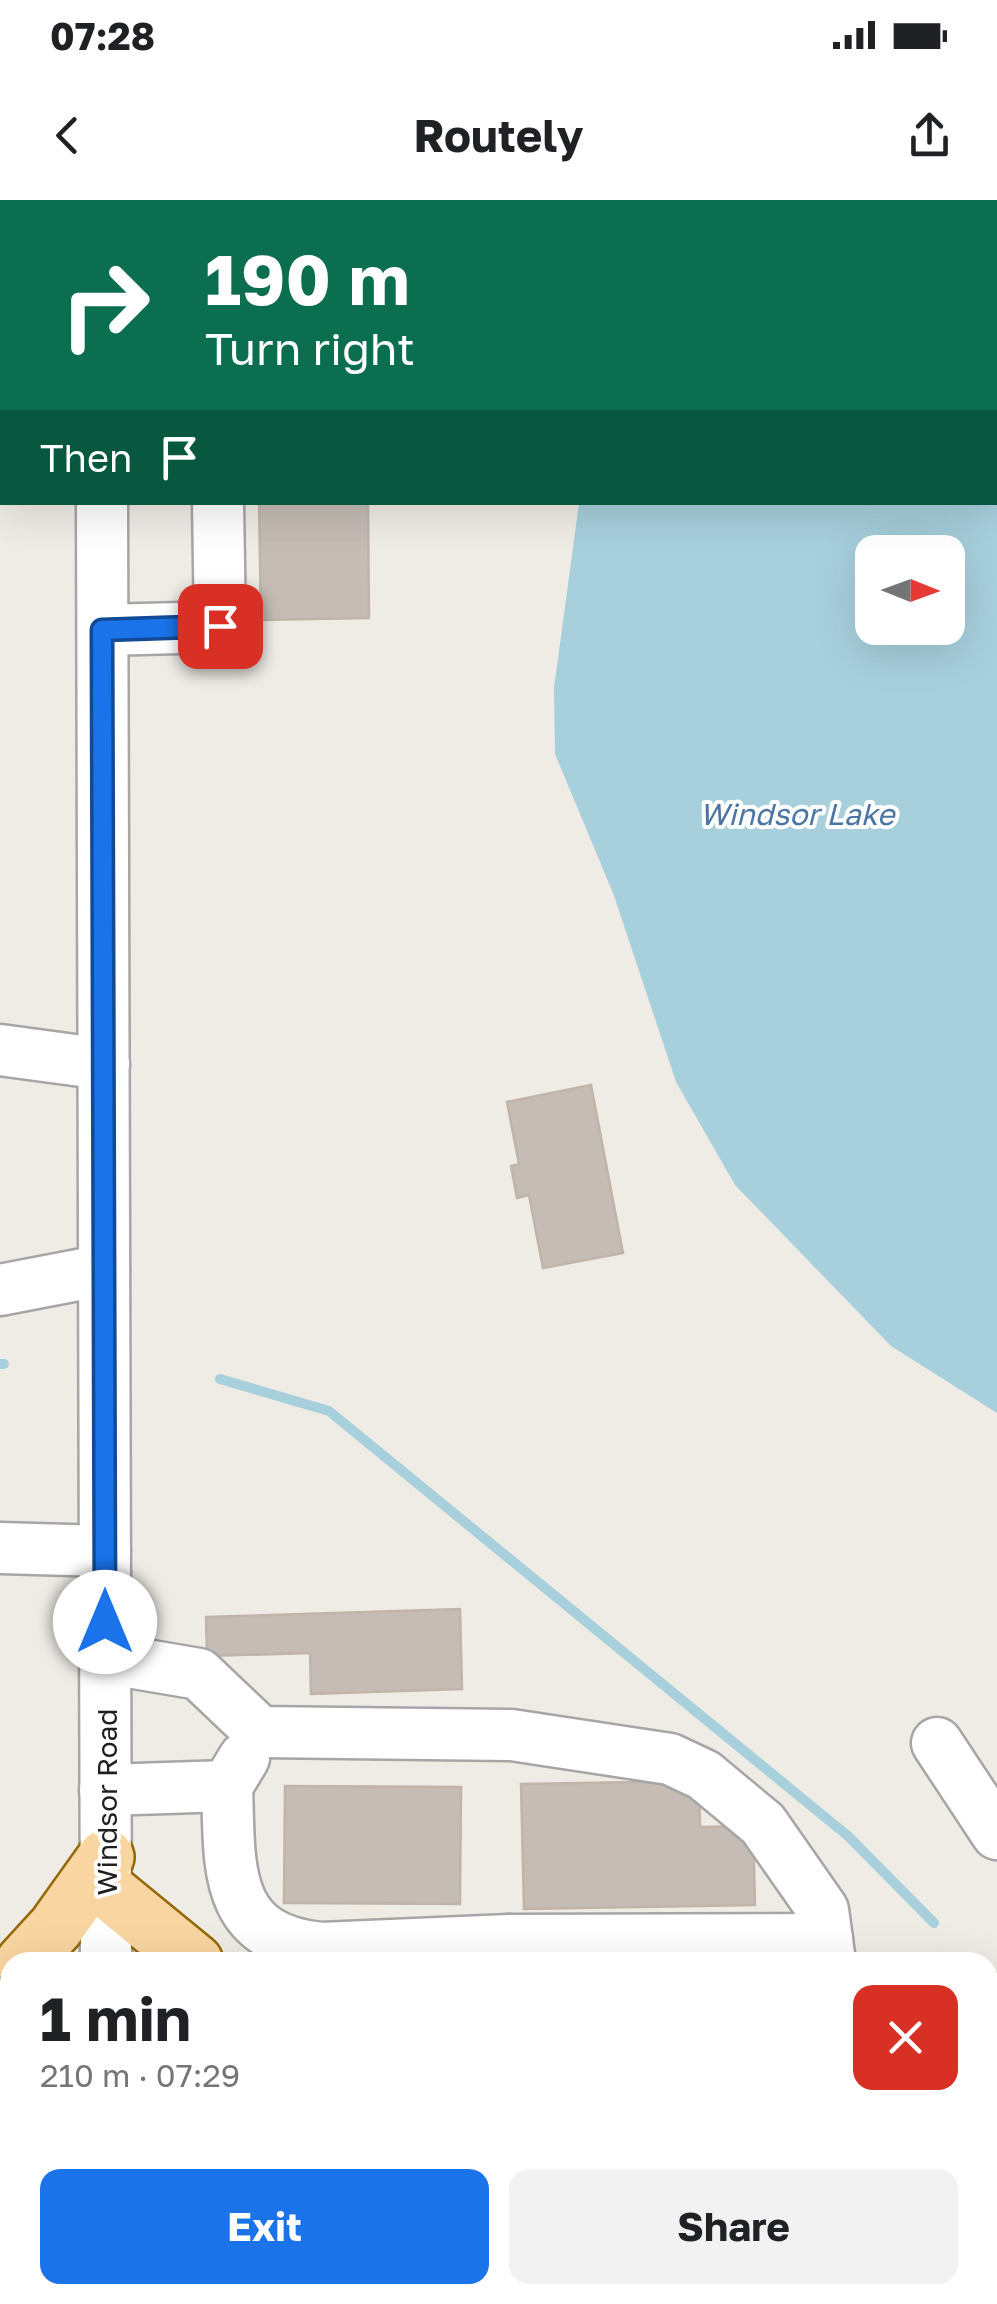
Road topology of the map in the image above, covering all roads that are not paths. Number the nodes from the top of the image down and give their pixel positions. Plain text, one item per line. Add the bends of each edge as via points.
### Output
1 (102, 505) edge
2 (218, 505) edge
3 (102, 630) junction
4 (0, 1050) edge
5 (104, 1064) junction
6 (104, 1270) junction
7 (0, 1290) edge
8 (0, 1548) edge
9 (105, 1550) junction
10 (105, 1658) junction
11 (260, 1732) junction
12 (938, 1743) dead end
13 (227, 1786) junction
14 (105, 1790) junction
15 (997, 1834) edge
16 (106, 1873) junction
17 (509, 1951) edge
18 (828, 1951) edge
19 (33, 1952) edge
20 (106, 1952) edge
21 (185, 1952) edge

1 - 3 street, Windsor Road
2 - 3 street via 220,626
3 - 5 street, Windsor Road
4 - 5 street
5 - 6 street, Windsor Road
6 - 7 street
6 - 9 street, Windsor Road
8 - 9 street
9 - 10 street, Windsor Road
10 - 11 street via 198,1674
10 - 14 street, Windsor Road
11 - 13 street
11 - 18 street via 511,1735 670,1759 704,1775 763,1824 823,1910
12 - 15 street
13 - 14 street
13 - 17 street via 230,1876 244,1911 268,1934 321,1948
14 - 16 street, Windsor Road
16 - 19 main road
16 - 20 street, Windsor Road
16 - 21 main road
17 - 18 street

